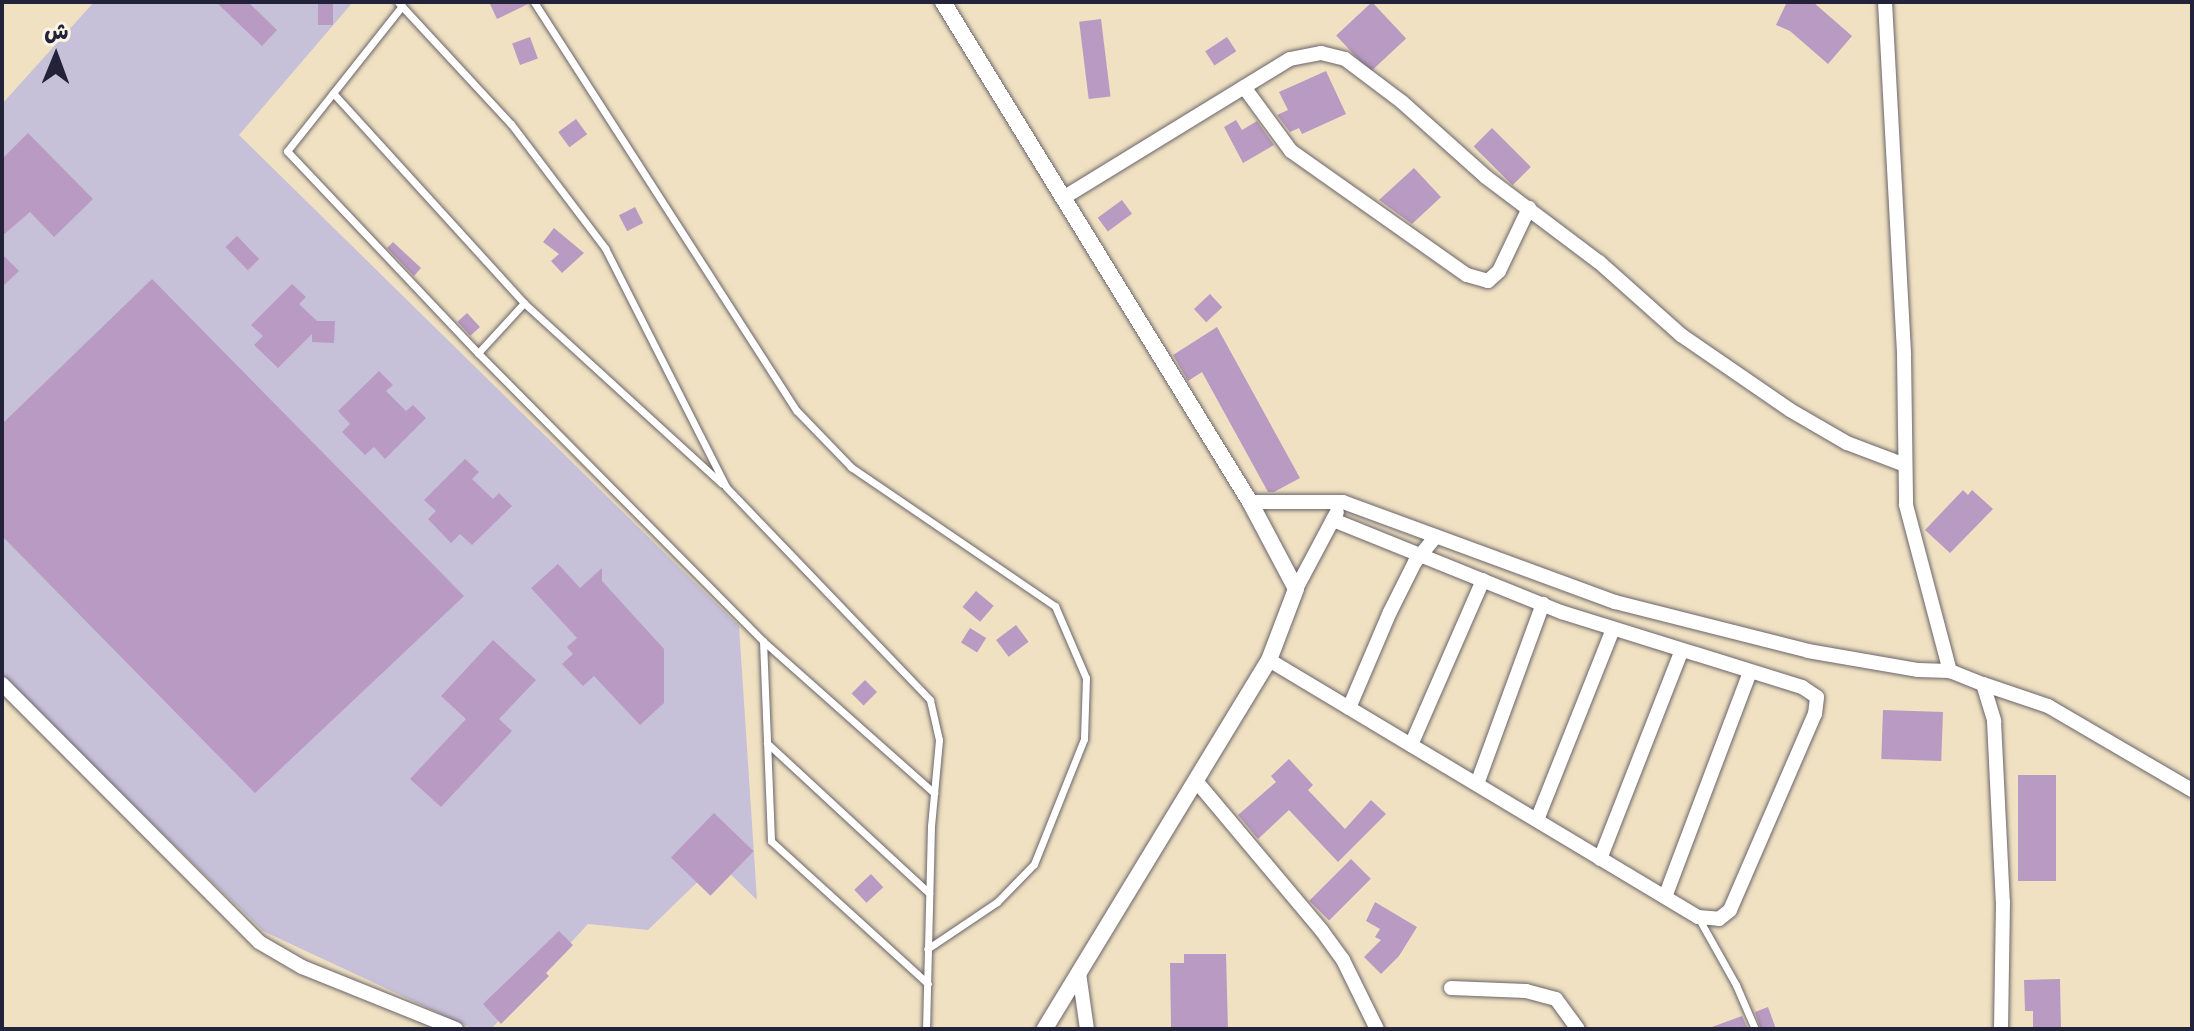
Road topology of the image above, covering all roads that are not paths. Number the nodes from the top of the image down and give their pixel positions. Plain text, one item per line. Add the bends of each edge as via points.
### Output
1 (534, 2) edge
2 (943, 2) edge
3 (1885, 2) edge
4 (400, 4) edge
5 (1244, 87) junction
6 (333, 93) junction
7 (1063, 198) junction
8 (1529, 208) junction
9 (524, 303) junction
10 (478, 353) junction
11 (1905, 465) junction
12 (726, 487) junction
13 (1250, 502) junction
14 (1343, 502) junction
15 (1333, 520) junction
16 (1436, 536) junction
17 (1422, 554) junction
18 (1483, 580) junction
19 (1296, 589) junction
20 (1543, 604) junction
21 (1613, 629) junction
22 (763, 641) junction
23 (1681, 652) junction
24 (1269, 660) junction
25 (1950, 671) junction
26 (1750, 672) junction
27 (2, 684) edge
28 (1983, 684) junction
29 (1349, 708) junction
30 (767, 743) junction
31 (1411, 745) junction
32 (1197, 782) junction
33 (1477, 784) junction
34 (2192, 790) edge
35 (934, 793) junction
36 (1537, 820) junction
37 (1600, 859) junction
38 (929, 893) junction
39 (1665, 897) junction
40 (1698, 917) junction
41 (927, 949) junction
42 (1079, 973) junction
43 (928, 984) junction
44 (1451, 988) dead end
45 (456, 1029) edge
46 (926, 1029) edge
47 (1045, 1029) edge
48 (1087, 1029) edge
49 (1377, 1029) edge
50 (1578, 1029) edge
51 (1755, 1029) edge
52 (2001, 1029) edge

1 - 41 lane via 797,411 851,467 1055,606 1086,678 1084,739 1034,864 997,902
2 - 7 street
3 - 11 street
4 - 6 lane
4 - 12 lane via 511,124 605,248
5 - 7 street
5 - 8 street via 1290,59 1321,53 1345,59
5 - 8 street via 1291,151 1467,275 1488,281 1499,271
6 - 9 lane
6 - 10 lane via 287,151
7 - 13 street
8 - 11 street via 1681,335 1847,443
9 - 10 lane
9 - 12 lane
10 - 22 lane
11 - 25 street via 1906,505
12 - 35 lane via 930,700 939,740
13 - 14 street
13 - 19 street
14 - 15 street
14 - 16 street
15 - 17 street
15 - 19 street
16 - 17 street
16 - 25 street via 1615,602 1808,651
17 - 18 street
17 - 29 street via 1390,612
18 - 20 street
18 - 31 street
19 - 24 street
20 - 21 street
20 - 33 street
21 - 23 street
21 - 36 street
22 - 30 lane
22 - 35 lane
23 - 26 street
23 - 37 street
24 - 29 street
24 - 32 street
25 - 28 street
26 - 39 street
26 - 40 street via 1802,687 1817,697 1815,714 1730,910 1719,919
27 - 45 street via 259,942 302,967
28 - 34 street via 2048,706
28 - 52 street via 1994,721 2003,902
29 - 31 street
30 - 38 lane
30 - 43 lane via 771,841
31 - 33 street
32 - 42 street
32 - 49 street via 1322,931 1343,960
33 - 36 street
35 - 38 lane
36 - 37 street
37 - 39 street
38 - 41 lane
39 - 40 street
40 - 51 lane
41 - 43 lane
42 - 47 street
42 - 48 street
43 - 46 lane
44 - 50 street via 1526,991 1556,999

